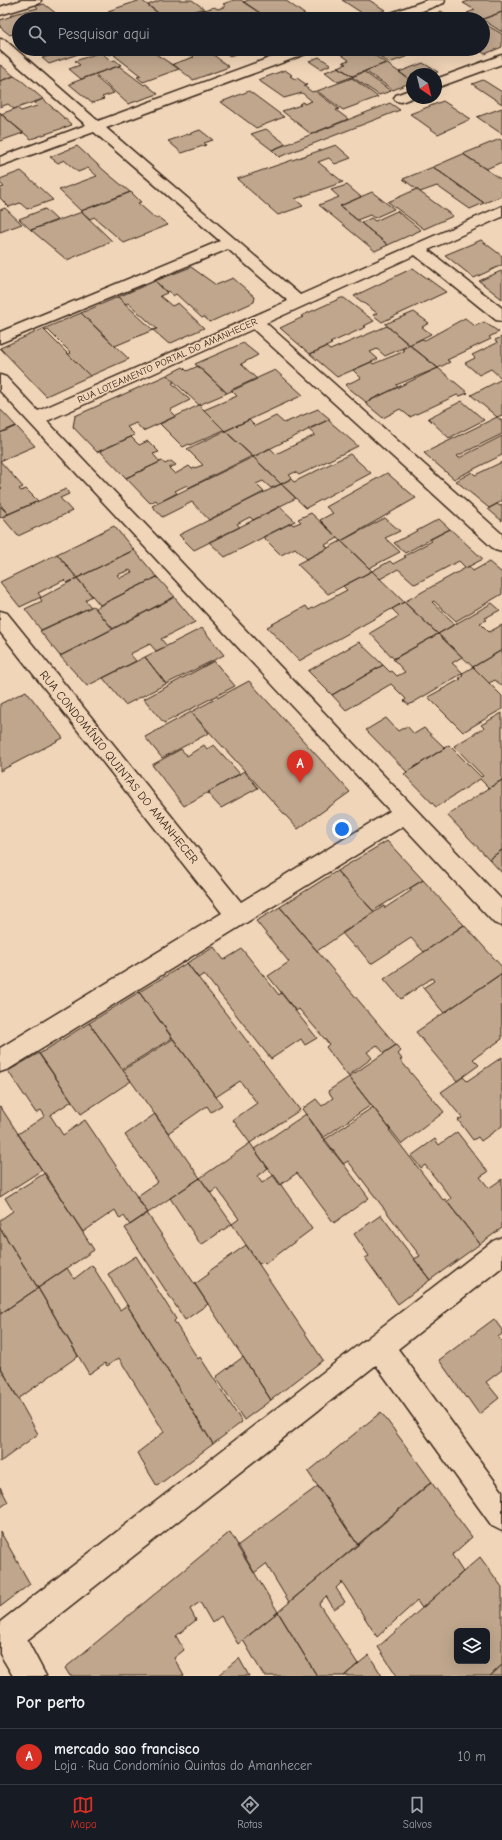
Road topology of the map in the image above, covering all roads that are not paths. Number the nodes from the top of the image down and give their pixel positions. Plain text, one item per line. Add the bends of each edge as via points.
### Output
1 (35, 0) edge
2 (439, 0) edge
3 (0, 11) edge
4 (407, 12) edge
5 (0, 42) edge
6 (12, 52) edge
7 (16, 56) edge
8 (287, 56) edge
9 (502, 59) edge
10 (442, 82) edge
11 (97, 126) junction
12 (0, 162) edge
13 (502, 211) edge
14 (231, 242) junction
15 (417, 249) junction
16 (299, 302) junction
17 (502, 316) edge
18 (254, 321) junction
19 (0, 338) edge
20 (0, 380) edge
21 (36, 419) junction
22 (502, 545) edge
23 (0, 618) edge
24 (406, 813) junction
25 (238, 916) junction
26 (502, 916) edge
27 (0, 1061) edge
28 (502, 1250) edge
29 (379, 1346) junction
30 (502, 1516) edge
31 (30, 1676) edge

1 - 3 street
2 - 4 street
5 - 6 street
7 - 11 street
8 - 11 street
9 - 10 street
11 - 12 street
11 - 14 street
13 - 15 street, RUA LOTEAMENTO PORTAL DO AMANHECER
14 - 16 street
14 - 19 street
15 - 16 street, RUA LOTEAMENTO PORTAL DO AMANHECER
15 - 17 street
16 - 18 street, RUA LOTEAMENTO PORTAL DO AMANHECER
18 - 21 street, RUA LOTEAMENTO PORTAL DO AMANHECER
18 - 22 street
20 - 21 street
21 - 24 street
23 - 25 street, RUA CONDOMÍNIO QUINTAS DO AMANHECER
24 - 25 street
24 - 26 street
25 - 27 street
28 - 29 street
29 - 30 street
29 - 31 street via 8,1636

